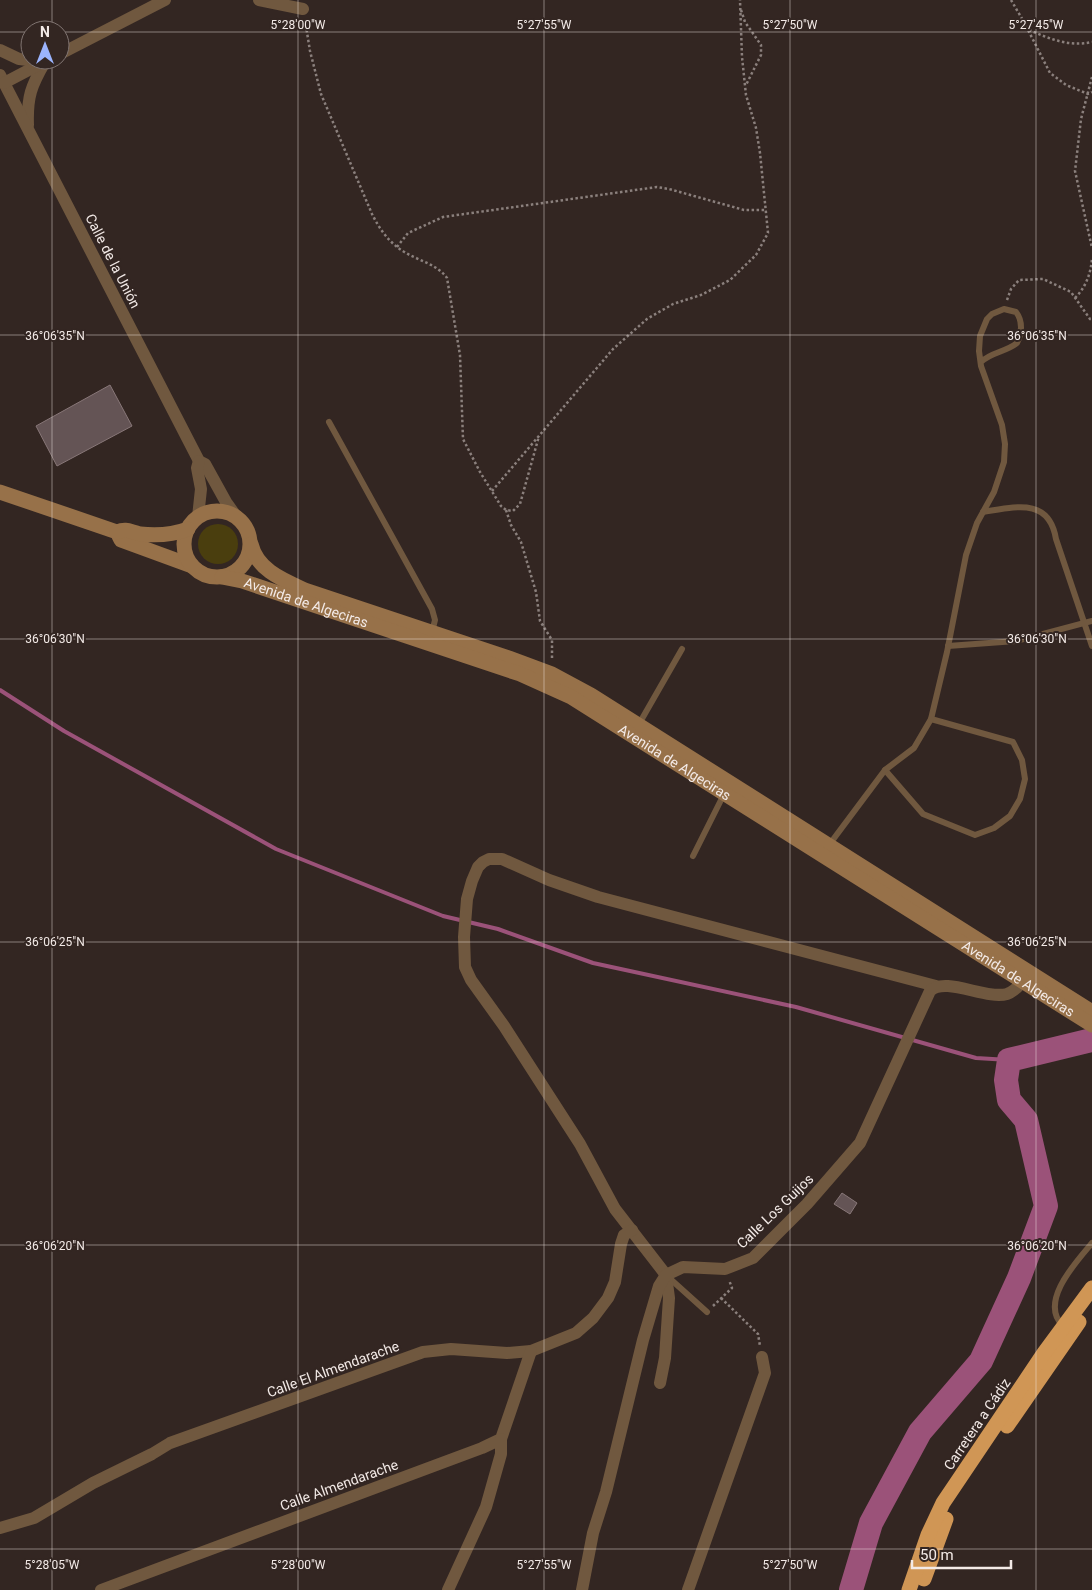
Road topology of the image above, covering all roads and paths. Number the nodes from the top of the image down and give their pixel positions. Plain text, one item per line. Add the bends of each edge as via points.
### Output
1 (165, 0) edge
2 (259, 0) edge
3 (740, 0) edge
4 (1011, 0) edge
5 (740, 8) junction
6 (303, 9) joint
7 (1028, 29) junction
8 (1092, 42) edge
9 (70, 49) edge
10 (0, 50) edge
11 (20, 59) edge
12 (24, 70) edge
13 (41, 70) edge
14 (1092, 77) edge
15 (2, 79) edge
16 (745, 86) junction
17 (1092, 92) edge
18 (1088, 94) junction
19 (28, 128) junction
20 (766, 210) junction
21 (396, 247) junction
22 (1092, 248) edge
23 (1092, 258) edge
24 (1075, 298) junction
25 (1004, 308) junction
26 (1092, 319) edge
27 (981, 362) junction
28 (329, 422) dead end
29 (539, 436) junction
30 (199, 461) junction
31 (492, 491) junction
32 (0, 492) edge
33 (506, 510) junction
34 (983, 512) junction
35 (236, 516) junction
36 (198, 517) junction
37 (188, 529) junction
38 (117, 532) junction
39 (251, 544) junction
40 (192, 566) junction
41 (222, 577) junction
42 (1092, 621) edge
43 (1084, 624) junction
44 (432, 632) junction
45 (948, 646) junction
46 (1092, 646) edge
47 (682, 650) dead end
48 (552, 674) junction
49 (931, 719) junction
50 (639, 724) junction
51 (885, 770) junction
52 (724, 794) junction
53 (829, 845) junction
54 (693, 856) dead end
55 (1022, 982) junction
56 (1050, 985) junction
57 (936, 986) junction
58 (1088, 1016) edge
59 (632, 1230) junction
60 (1092, 1243) edge
61 (726, 1269) junction
62 (666, 1275) junction
63 (1092, 1288) edge
64 (721, 1298) junction
65 (1092, 1304) edge
66 (707, 1312) joint
67 (1068, 1330) junction
68 (531, 1351) junction
69 (762, 1357) joint
70 (660, 1383) dead end
71 (500, 1439) junction
72 (0, 1528) edge
73 (101, 1590) edge
74 (448, 1590) edge
75 (582, 1590) edge
76 (688, 1590) edge
77 (909, 1590) edge
78 (920, 1590) edge

1 - 9 street
2 - 6 street
3 - 5 path
4 - 7 path
5 - 16 path
5 - 16 path via 761,45 761,54
6 - 21 path via 321,94 372,214 381,231
7 - 8 path via 1050,40 1076,44
7 - 18 path via 1050,73 1066,85
10 - 11 street
12 - 15 street
13 - 19 street via 33,82 27,104
14 - 18 path
15 - 19 street, Calle de la Unión
16 - 20 path via 760,153
17 - 18 path
18 - 22 path via 1075,160 1077,184
19 - 30 street, Calle de la Unión
20 - 21 path via 744,210 657,187 443,217 408,232
20 - 29 path via 768,233 756,255 730,280 701,295 673,304 647,319 612,349
21 - 31 path via 440,270 447,278 460,355 463,438
23 - 24 path via 1084,290
24 - 25 path via 1071,292 1043,279 1019,280 1011,289
24 - 26 path
25 - 27 lane via 987,319 980,336
25 - 27 lane via 1019,315 1019,339 1013,346 988,355
27 - 34 lane via 1006,444 994,492
28 - 44 lane via 432,609 435,620
29 - 31 path
29 - 33 path via 520,504 513,511
30 - 35 street, Calle de la Unión via 205,464
30 - 36 street, Calle de la Unión
31 - 33 path
32 - 38 street
33 - 48 path via 521,542 536,592 540,621 552,640
34 - 43 lane via 1031,507 1049,519
34 - 45 lane via 966,555
35 - 36 street via 213,511
35 - 39 street via 247,528
36 - 37 street
37 - 38 street via 168,535
37 - 40 street via 185,552
38 - 40 street via 121,540
39 - 41 street via 243,566
39 - 44 street, Avenida de Algeciras via 262,566 291,584
40 - 41 street via 206,576
41 - 52 street, Avenida de Algeciras via 540,682 571,697
42 - 43 lane
43 - 45 lane via 1016,641
43 - 46 lane
44 - 48 street, Avenida de Algeciras
45 - 49 lane
47 - 50 lane
48 - 50 street, Avenida de Algeciras
49 - 51 lane via 914,748
49 - 51 lane via 1013,742 1022,760 1025,779 1020,799 1010,816 994,828 975,835 922,814
50 - 53 street, Avenida de Algeciras
51 - 53 lane
52 - 54 lane
52 - 55 street, Avenida de Algeciras
53 - 56 street, Avenida de Algeciras
55 - 56 street via 1028,979 1042,987
55 - 57 street via 1012,992 999,995
55 - 58 street, Avenida de Algeciras
56 - 58 street, Avenida de Algeciras
57 - 59 street via 598,897 502,859 489,859 478,867 465,912 465,968 580,1144 614,1209
57 - 61 street, Calle Los Guijos via 930,991 860,1143 807,1204 753,1258
59 - 62 street
59 - 68 street, Calle El Almendarache via 624,1236 621,1244 615,1282 608,1298 593,1318 576,1334
60 - 67 lane via 1058,1289 1057,1316
61 - 62 street, Calle Los Guijos via 683,1267
61 - 64 path via 732,1288
62 - 66 lane
62 - 70 street via 669,1298
62 - 75 street via 659,1286 643,1340 593,1533
63 - 67 highway, Carretera a Cádiz
64 - 66 path
64 - 69 path via 758,1334
65 - 67 highway, Carretera a Cádiz
67 - 77 highway, Carretera a Cádiz via 943,1503
67 - 78 highway, Carretera a Cádiz via 950,1511
68 - 71 street
68 - 72 street, Calle El Almendarache via 507,1353 451,1349 424,1352 170,1443 34,1518
69 - 76 street via 765,1373
71 - 73 street, Calle Almendarache
71 - 74 street via 501,1454 486,1507

